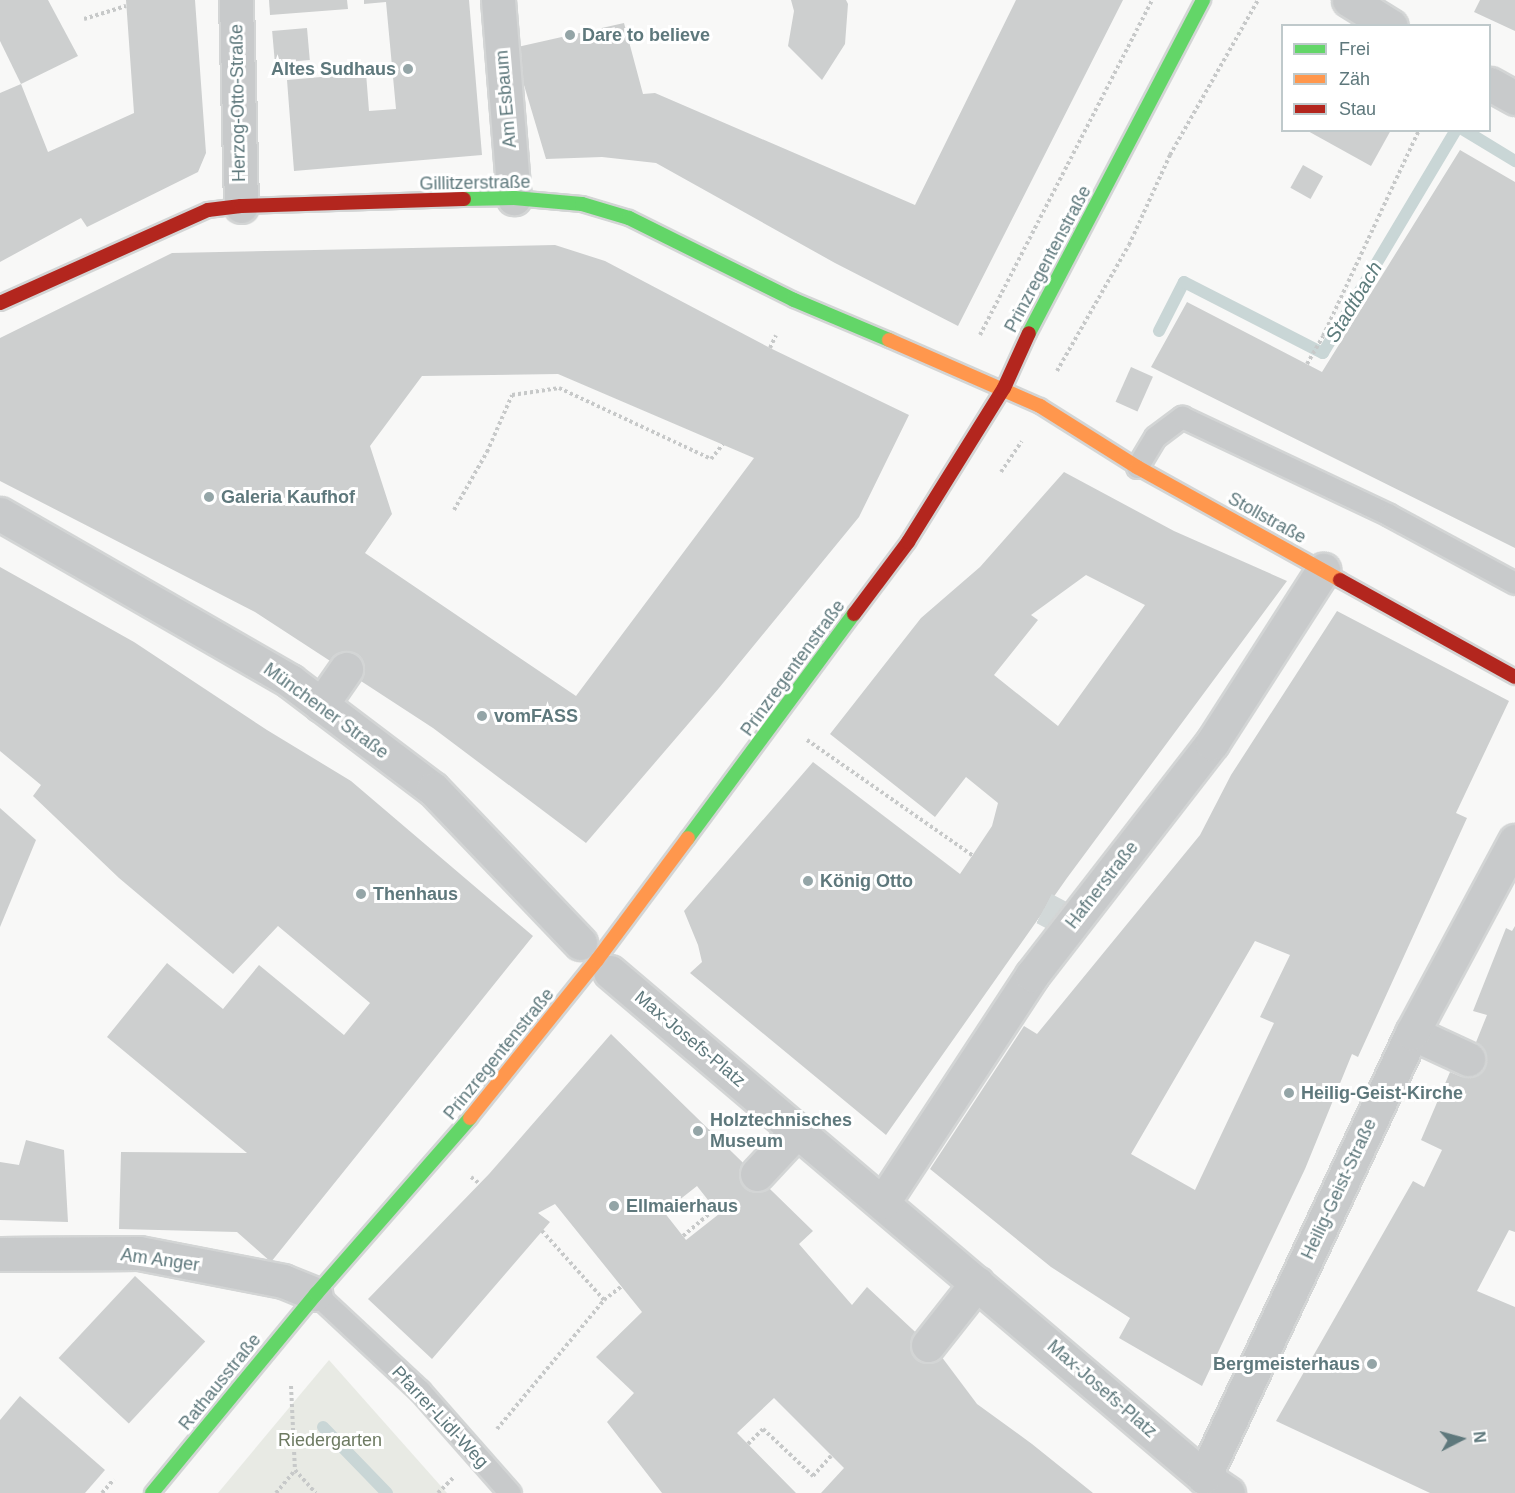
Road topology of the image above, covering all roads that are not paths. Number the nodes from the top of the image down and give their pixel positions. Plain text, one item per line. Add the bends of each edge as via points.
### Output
1 (236, 0) edge
2 (498, 0) edge
3 (1203, 0) edge
4 (1349, 0) edge
5 (1388, 24) edge
6 (1491, 85) edge
7 (1515, 98) edge
8 (513, 198) junction
9 (241, 206) junction
10 (0, 303) edge
11 (1004, 388) junction
12 (1137, 467) junction
13 (0, 514) edge
14 (1323, 570) junction
15 (1515, 584) edge
16 (346, 669) dead end
17 (1515, 677) edge
18 (321, 705) junction
19 (1515, 841) edge
20 (580, 943) dead end
21 (610, 972) dead end
22 (1412, 1033) junction
23 (1468, 1059) dead end
24 (798, 1130) junction
25 (757, 1174) dead end
26 (883, 1202) junction
27 (0, 1254) edge
28 (977, 1283) junction
29 (316, 1294) junction
30 (928, 1345) dead end
31 (1216, 1485) edge
32 (152, 1493) edge
33 (510, 1493) edge

1 - 9 street, Herzog-Otto-Straße
2 - 8 street, Am Esbaum
3 - 11 main road, Prinzregentenstraße via 1022,346
4 - 5 street
6 - 7 street
8 - 9 main road, Gillitzerstraße
8 - 11 main road, Gillitzerstraße via 582,204 629,218 794,300
9 - 10 main road, Gillitzerstraße via 208,210
11 - 12 main road, Stollstraße
11 - 29 main road, Prinzregentenstraße via 908,542 597,960 441,1154
12 - 14 main road, Stollstraße
12 - 15 lane via 1155,437 1182,417 1389,515
13 - 18 street, Münchener Straße via 290,681
14 - 17 main road, Stollstraße
14 - 26 street, Hafnerstraße via 1212,742 1032,975
16 - 18 street
18 - 20 street, Münchener Straße via 432,789
19 - 22 street, Heilig-Geist-Straße
21 - 24 street, Max-Josefs-Platz
22 - 23 street
22 - 31 street, Heilig-Geist-Straße
24 - 25 street
24 - 26 street, Max-Josefs-Platz
26 - 28 street, Max-Josefs-Platz
27 - 29 street, Am Anger via 139,1253 283,1281
28 - 30 street
28 - 31 street, Max-Josefs-Platz
29 - 32 main road, Rathausstraße
29 - 33 lane, Pfarrer-Lidl-Weg via 420,1390

